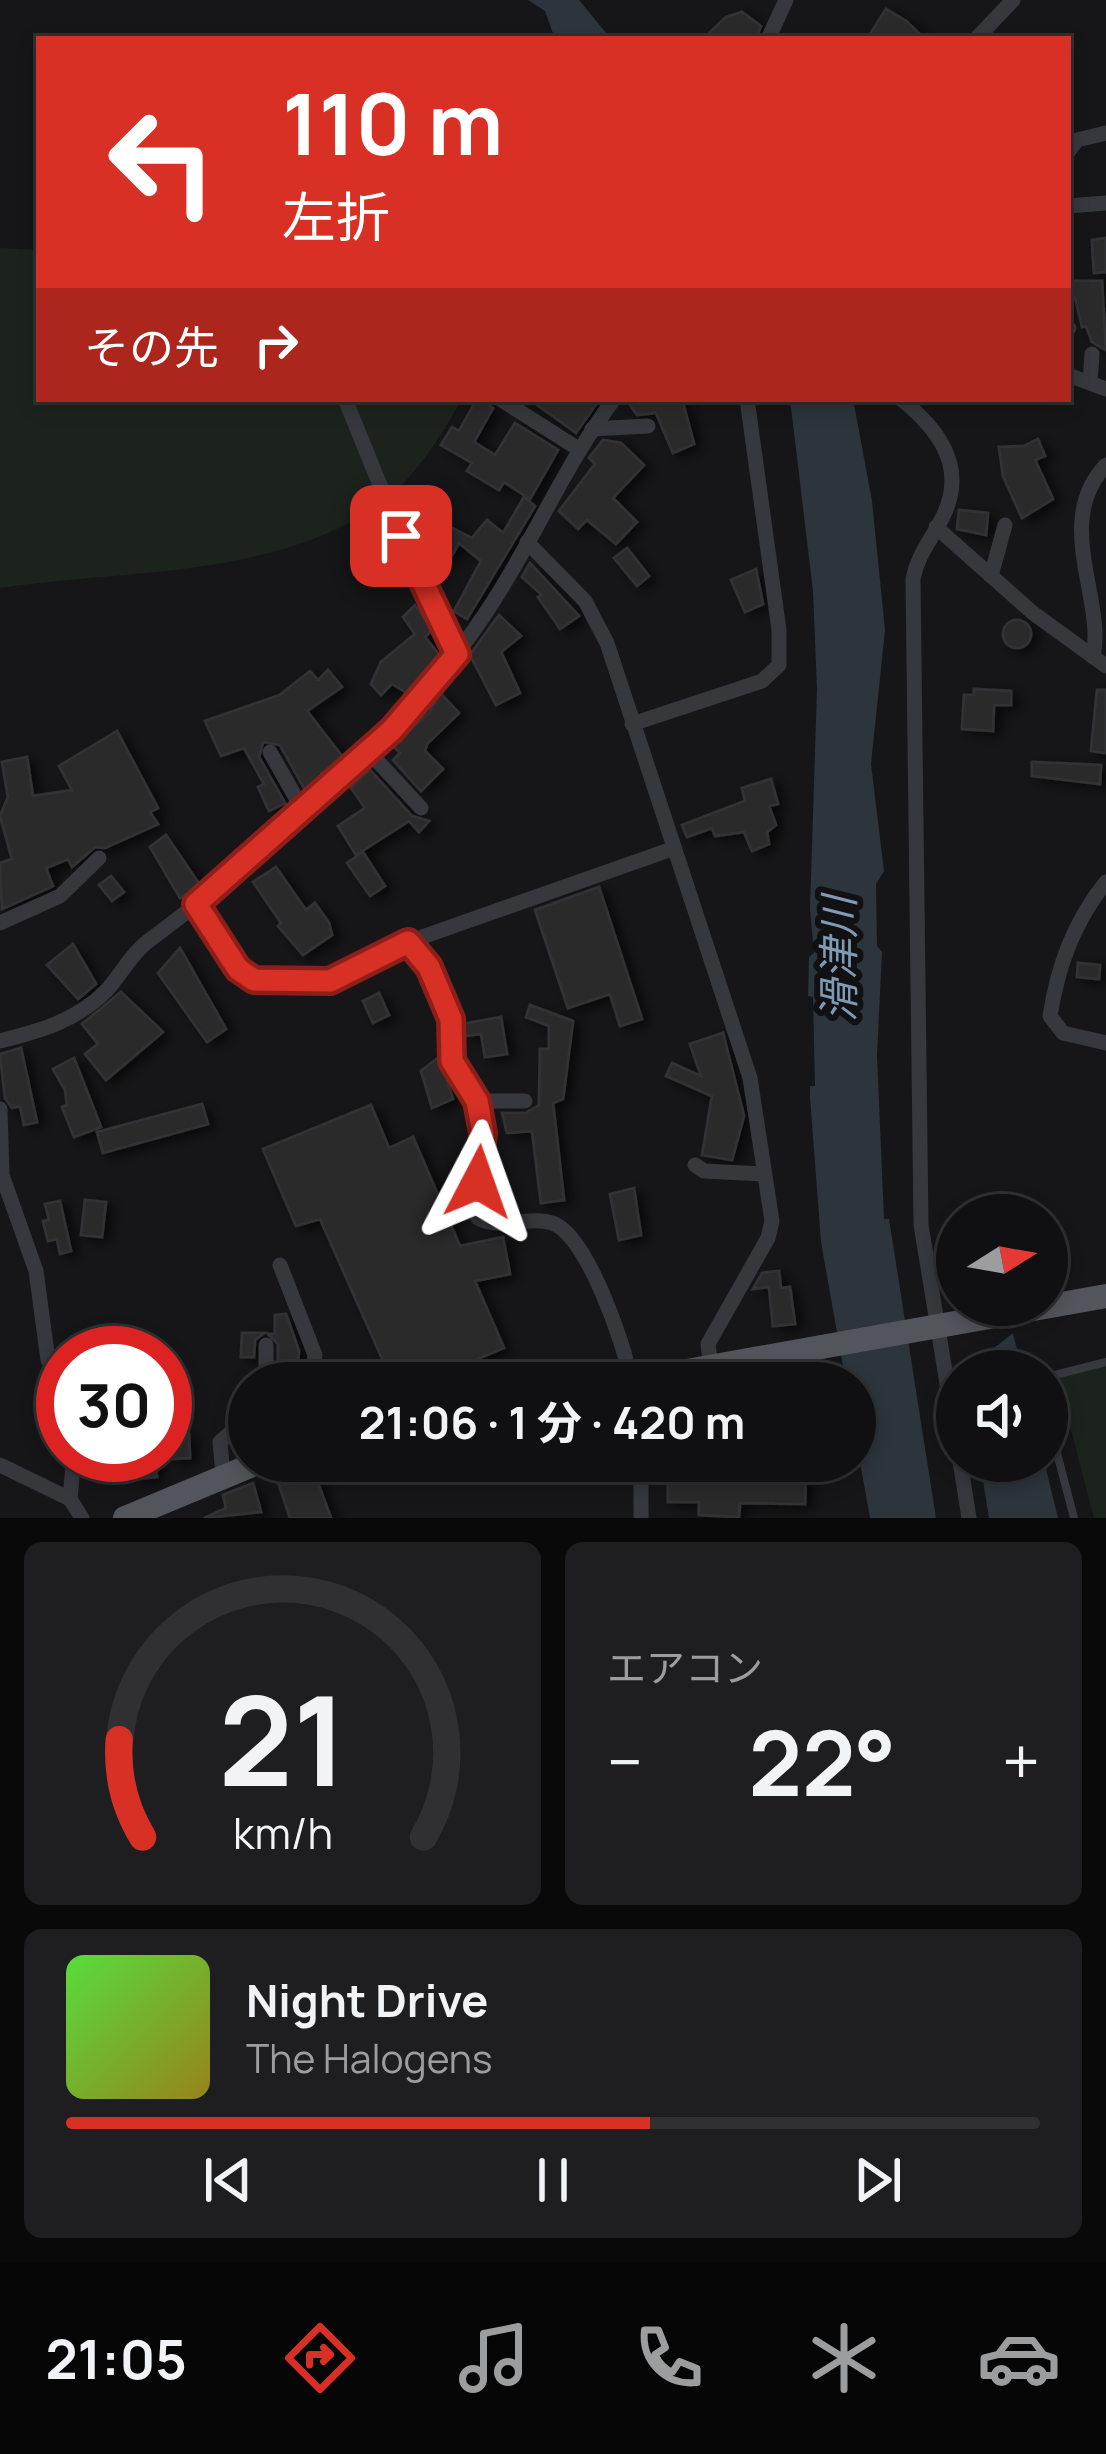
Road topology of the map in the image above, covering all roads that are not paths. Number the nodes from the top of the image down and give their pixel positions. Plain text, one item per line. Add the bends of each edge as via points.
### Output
1 (786, 0) edge
2 (1013, 0) edge
3 (769, 36) edge
4 (979, 36) edge
5 (1106, 133) edge
6 (1071, 148) edge
7 (1106, 202) edge
8 (1071, 206) edge
9 (1092, 354) dead end
10 (1098, 385) edge
11 (346, 402) edge
12 (505, 402) edge
13 (612, 402) edge
14 (747, 402) edge
15 (905, 402) edge
16 (648, 426) dead end
17 (592, 429) junction
18 (578, 448) junction
19 (1106, 465) edge
20 (1006, 525) dead end
21 (936, 526) junction
22 (527, 542) junction
23 (991, 576) junction
24 (1100, 613) edge
25 (457, 654) junction
26 (1099, 662) edge
27 (632, 724) junction
28 (270, 752) dead end
29 (369, 752) junction
30 (421, 808) dead end
31 (304, 812) junction
32 (672, 849) junction
33 (100, 858) dead end
34 (1105, 885) edge
35 (196, 904) junction
36 (0, 923) edge
37 (408, 942) junction
38 (0, 1041) edge
39 (1106, 1043) edge
40 (477, 1101) junction
41 (525, 1101) dead end
42 (0, 1109) edge
43 (695, 1165) dead end
44 (764, 1174) junction
45 (280, 1265) dead end
46 (1106, 1296) edge
47 (44, 1326) edge
48 (930, 1331) junction
49 (266, 1345) dead end
50 (936, 1356) edge
51 (266, 1362) edge
52 (312, 1362) edge
53 (628, 1362) edge
54 (710, 1362) edge
55 (738, 1362) edge
56 (1106, 1362) edge
57 (1068, 1372) edge
58 (228, 1435) edge
59 (0, 1465) edge
60 (228, 1472) edge
61 (223, 1474) junction
62 (72, 1482) edge
63 (641, 1482) edge
64 (963, 1482) edge
65 (1065, 1482) edge
66 (70, 1499) junction
67 (82, 1518) edge
68 (125, 1518) edge
69 (640, 1518) edge
70 (969, 1518) edge
71 (1074, 1518) edge

1 - 3 street
2 - 4 street
5 - 6 street
7 - 8 street
9 - 10 street
11 - 25 street
12 - 18 street
13 - 17 street
14 - 27 street via 778,665 762,681
15 - 21 street via 942,439 950,466 950,493
16 - 17 street
17 - 18 street
18 - 22 street
19 - 24 street via 1088,502 1084,542
20 - 23 street
21 - 23 street
21 - 48 street via 914,579 917,1114
22 - 25 street
22 - 27 street via 585,601
23 - 26 street
24 - 26 street
25 - 29 street
27 - 32 street
28 - 31 street
29 - 30 street
29 - 31 street
31 - 35 street
32 - 37 street
32 - 44 street via 750,1078
33 - 36 street via 60,896
34 - 39 street via 1058,967 1050,1016 1063,1033
35 - 37 street via 238,969 254,980 330,981
35 - 38 street via 58,1026
37 - 40 street via 436,982 451,1019 452,1061
40 - 41 street
40 - 53 street via 478,1218 548,1220 565,1228
42 - 47 street via 2,1174 36,1271
43 - 44 street
44 - 54 street via 768,1238 708,1344
45 - 52 street
46 - 48 main road
48 - 50 street
48 - 55 main road
49 - 51 street
56 - 57 lane
58 - 61 street via 220,1442
59 - 66 street
60 - 61 main road
61 - 68 main road
62 - 66 street
63 - 69 street
64 - 70 street
65 - 71 lane
66 - 67 street

